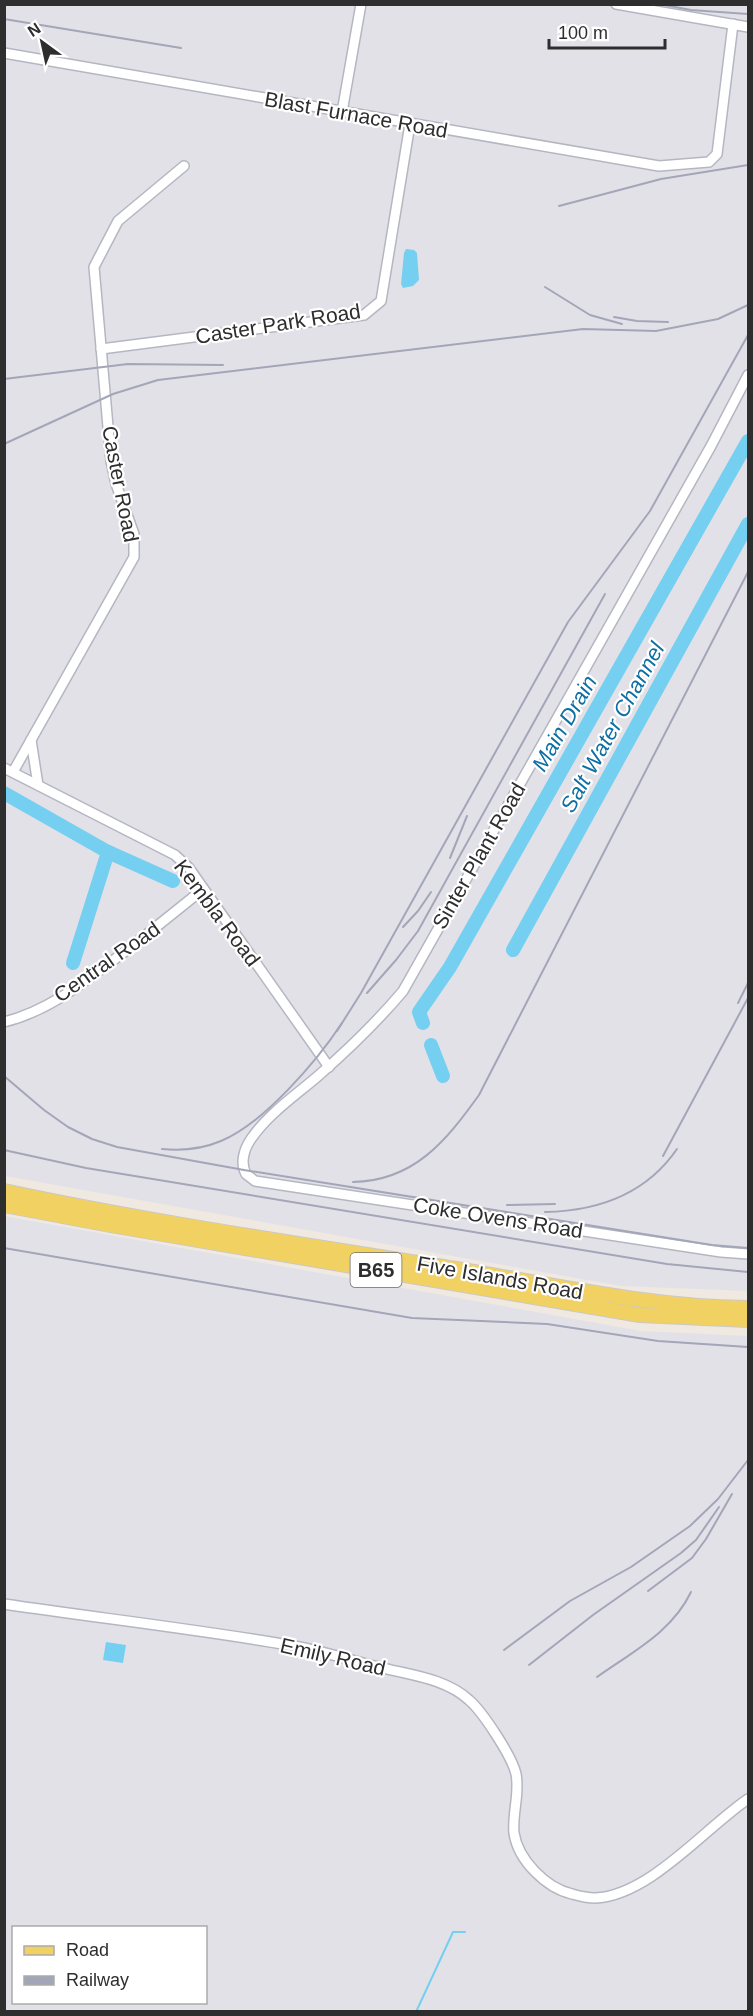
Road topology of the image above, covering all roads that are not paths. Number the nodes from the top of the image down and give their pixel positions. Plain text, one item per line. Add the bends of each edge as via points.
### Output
1 (361, 4) edge
2 (616, 4) edge
3 (732, 24) junction
4 (748, 27) edge
5 (4, 53) edge
6 (342, 112) junction
7 (410, 124) junction
8 (184, 166) dead end
9 (101, 349) junction
10 (748, 375) edge
11 (31, 740) junction
12 (9, 770) edge
13 (38, 785) junction
14 (202, 890) junction
15 (4, 1022) edge
16 (329, 1067) junction
17 (248, 1177) joint
18 (4, 1191) edge
19 (4, 1205) edge
20 (748, 1254) edge
21 (748, 1308) edge
22 (748, 1320) edge
23 (4, 1604) edge
24 (748, 1799) edge

1 - 6 street
2 - 3 street
3 - 4 street
3 - 7 street, Blast Furnace Road via 717,154 709,162 659,166
5 - 6 street, Blast Furnace Road
6 - 7 street, Blast Furnace Road
7 - 9 street, Caster Park Road via 381,301 364,315
8 - 9 street, Caster Road via 118,220 94,267
9 - 11 street, Caster Road via 111,461 134,534 134,557
10 - 16 street, Sinter Plant Road via 403,991
11 - 12 street, Caster Road
11 - 13 street
12 - 13 street, Kembla Road
13 - 14 street, Kembla Road via 175,855 189,868
14 - 15 street, Central Road via 76,989
14 - 16 street, Kembla Road
16 - 17 street, Sinter Plant Road via 253,1136 243,1158
17 - 20 street, Coke Ovens Road
18 - 21 main road, Five Islands Road / B65 via 615,1298
19 - 22 main road, Five Islands Road / B65 via 640,1315
23 - 24 street, Emily Road via 291,1645 445,1684 477,1708 515,1770 518,1787 514,1834 519,1847 533,1870 569,1893 594,1898 613,1895 643,1882

